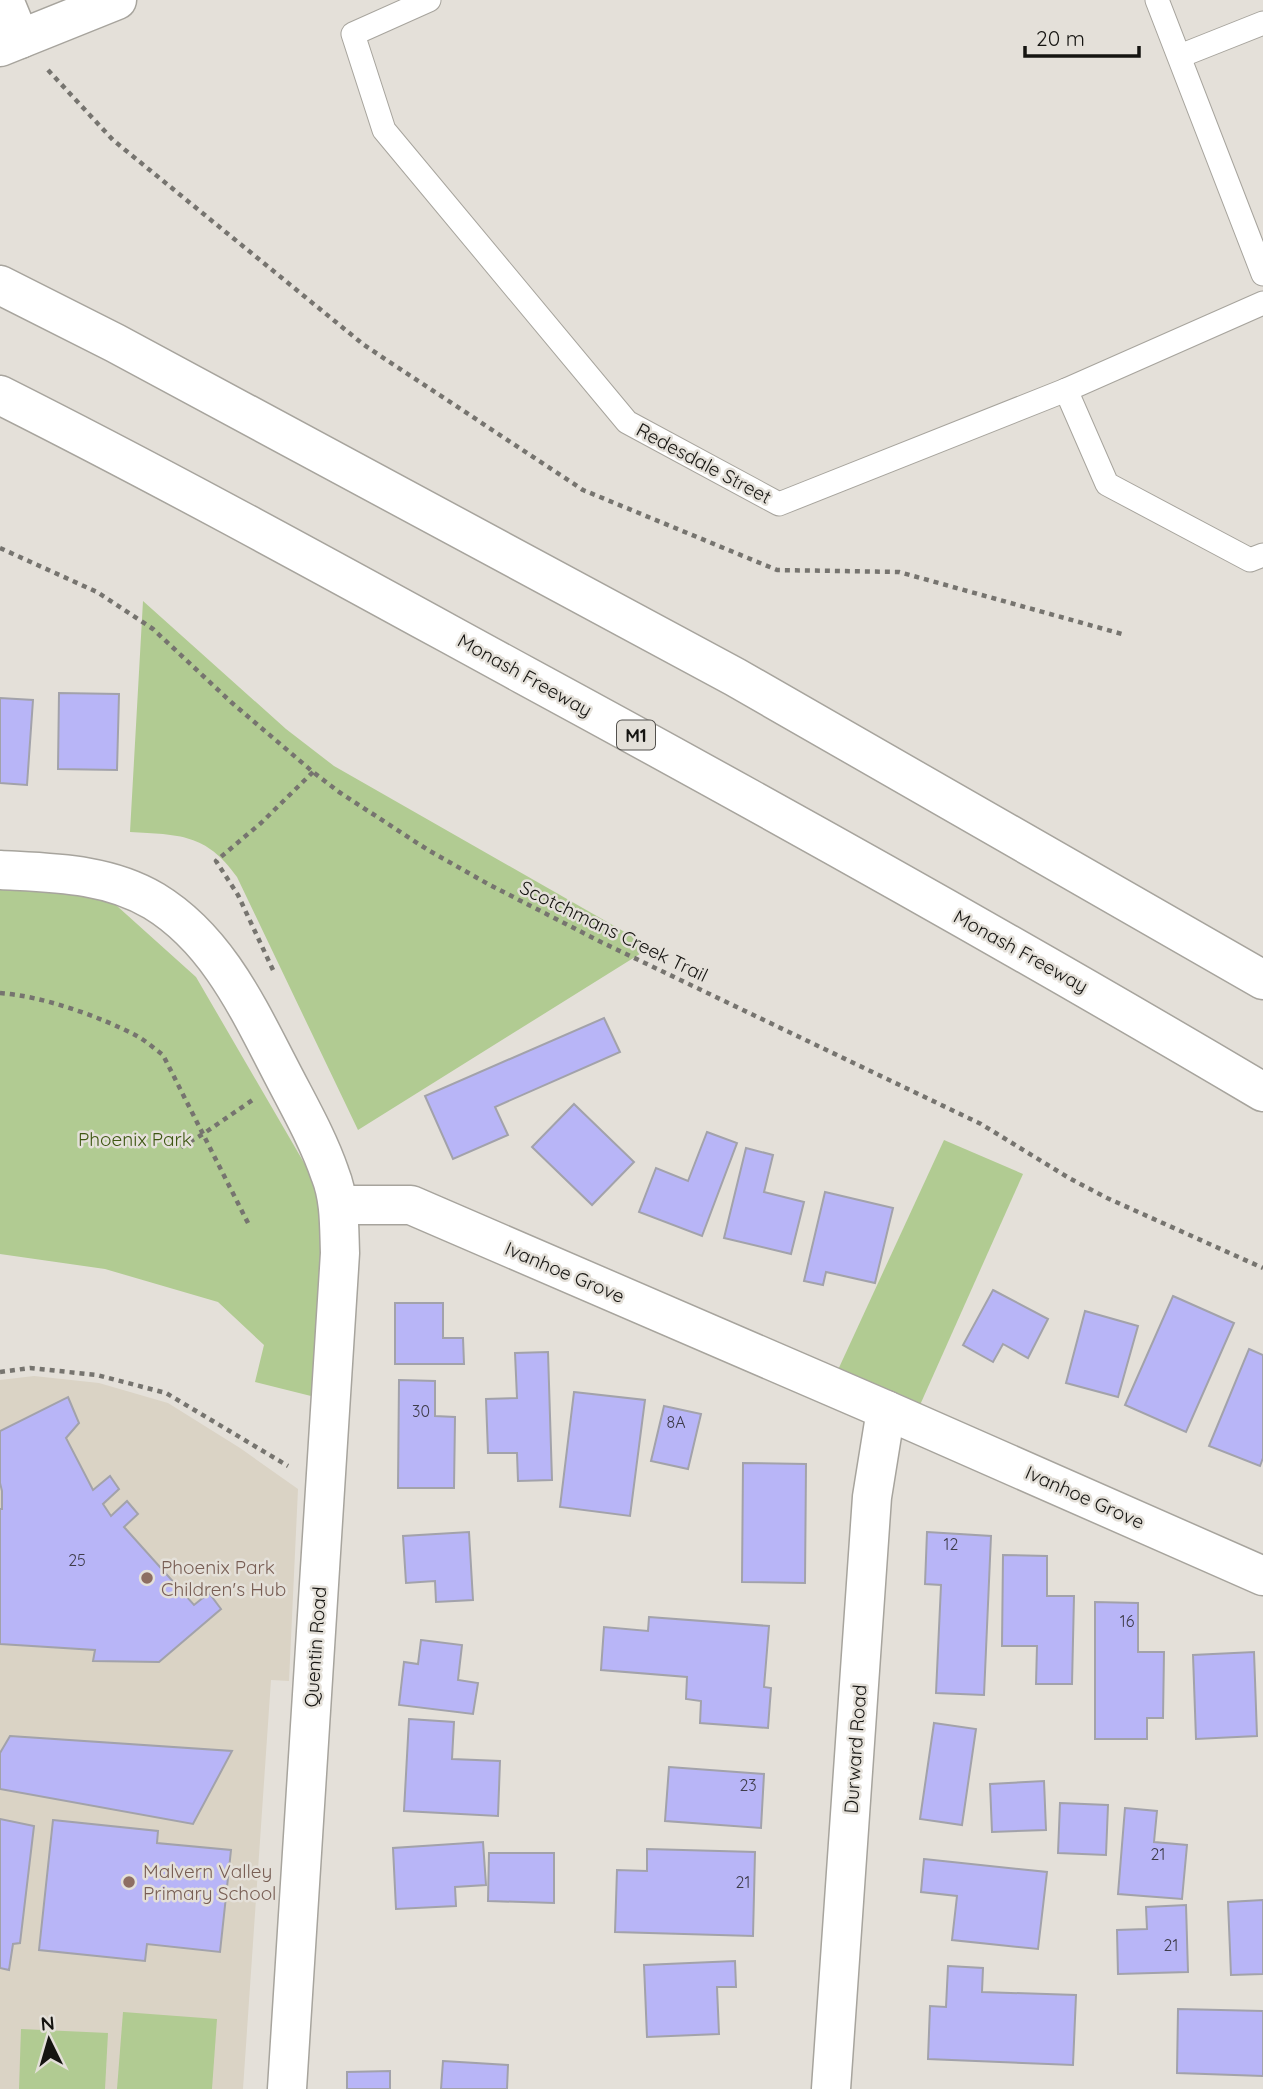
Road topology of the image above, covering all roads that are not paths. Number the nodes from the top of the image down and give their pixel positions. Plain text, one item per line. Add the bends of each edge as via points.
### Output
1 (4, 0) edge
2 (117, 0) edge
3 (429, 0) edge
4 (1157, 0) edge
5 (1263, 23) edge
6 (10, 43) edge
7 (1180, 56) junction
8 (1263, 274) edge
9 (0, 285) edge
10 (1263, 303) edge
11 (1066, 390) junction
12 (0, 395) edge
13 (1263, 555) edge
14 (0, 870) edge
15 (1263, 980) edge
16 (1263, 1092) edge
17 (338, 1205) junction
18 (886, 1409) junction
19 (1263, 1576) edge
20 (287, 2089) edge
21 (831, 2089) edge

1 - 6 main road
2 - 6 main road
3 - 11 lane, Redesdale Street via 353,34 384,130 627,422 779,504
4 - 7 lane
5 - 7 lane
7 - 8 lane
9 - 15 main road via 735,677
10 - 11 lane, Redesdale Street
11 - 13 lane via 1107,484 1250,560
12 - 16 main road, Monash Freeway / M1 via 690,765
14 - 17 main road via 105,881 153,901 199,937 236,988 288,1083 331,1174
17 - 18 main road, Ivanhoe Grove via 411,1205
17 - 20 main road, Quentin Road via 340,1252
18 - 19 main road, Ivanhoe Grove
18 - 21 main road, Durward Road via 872,1497

